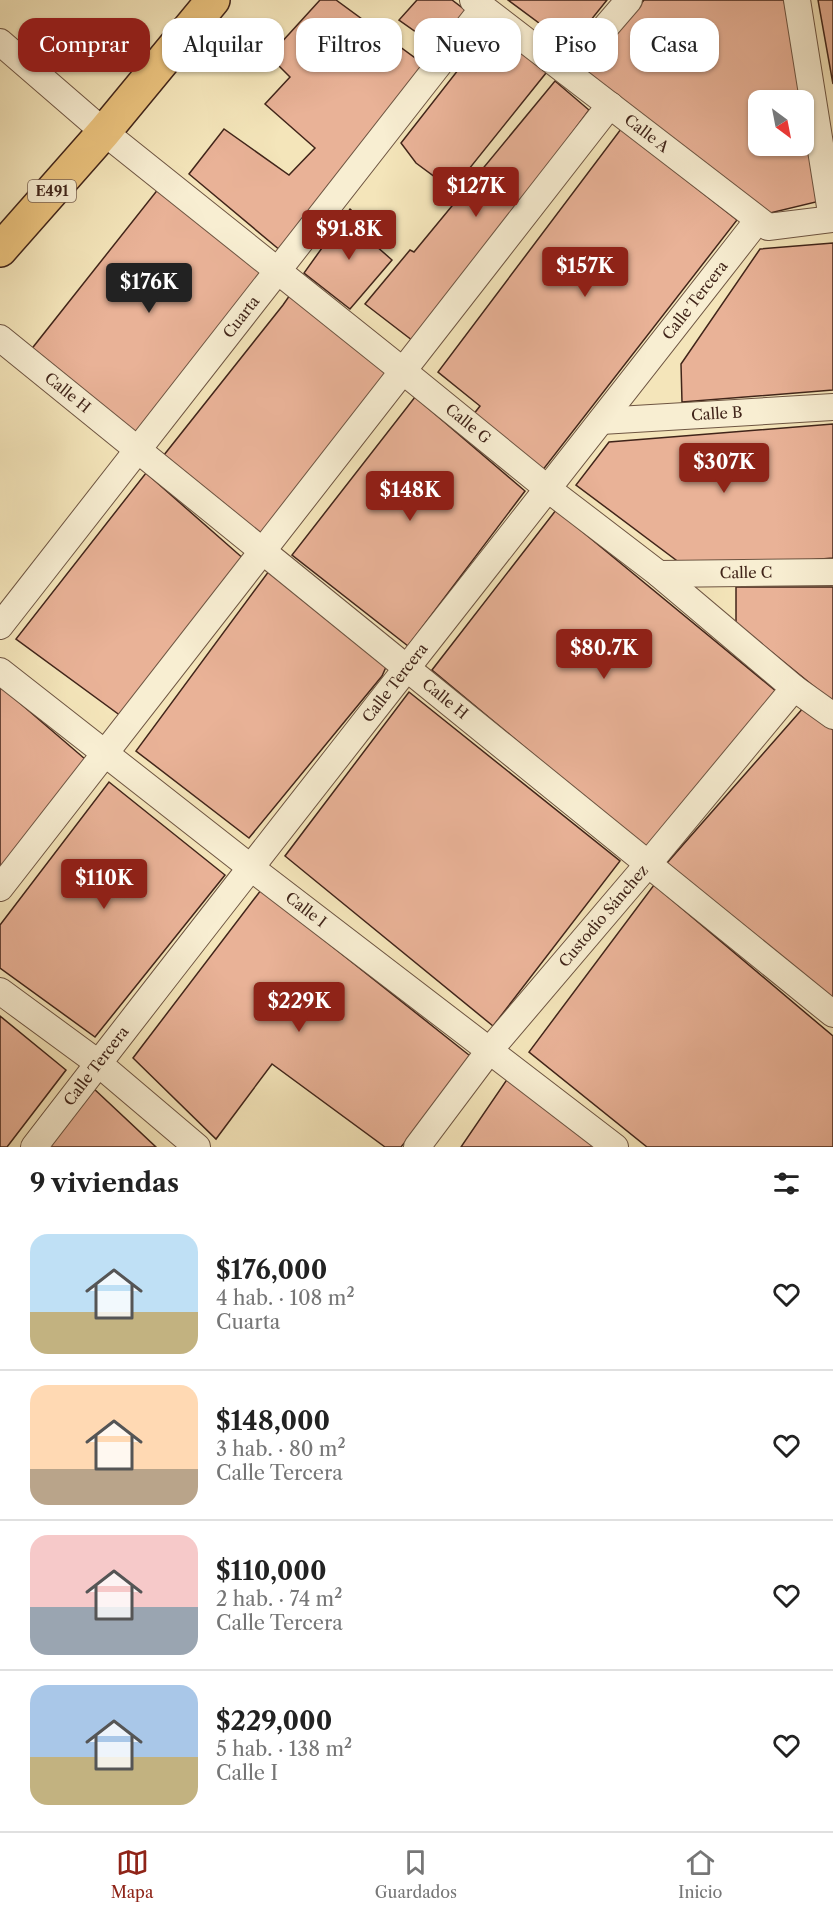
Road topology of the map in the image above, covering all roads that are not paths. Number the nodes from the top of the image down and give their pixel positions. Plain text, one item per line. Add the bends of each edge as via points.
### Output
1 (213, 0) edge
2 (629, 0) edge
3 (797, 0) edge
4 (478, 4) edge
5 (614, 18) edge
6 (0, 42) edge
7 (533, 46) edge
8 (567, 72) edge
9 (610, 105) junction
10 (104, 132) junction
11 (833, 219) edge
12 (758, 220) junction
13 (0, 250) edge
14 (278, 271) junction
15 (0, 339) edge
16 (403, 370) junction
17 (833, 407) edge
18 (601, 421) junction
19 (137, 451) junction
20 (548, 489) junction
21 (262, 552) junction
22 (833, 572) edge
23 (659, 574) junction
24 (0, 627) edge
25 (407, 670) junction
26 (0, 671) edge
27 (794, 688) junction
28 (833, 717) edge
29 (105, 753) junction
30 (648, 864) junction
31 (250, 867) junction
32 (0, 888) edge
33 (0, 991) edge
34 (833, 1014) edge
35 (489, 1051) junction
36 (98, 1063) junction
37 (34, 1147) edge
38 (197, 1147) edge
39 (417, 1147) edge
40 (615, 1147) edge

1 - 10 highway, E491
2 - 5 street
3 - 11 street
4 - 7 street, Calle A
4 - 14 street, Cuarta
6 - 10 street, Calle G
8 - 9 street, Calle A
9 - 12 street, Calle A
9 - 16 street
10 - 13 highway, E491
10 - 14 street, Calle G
11 - 12 street, Calle A via 768,227
12 - 18 street, Calle Tercera
14 - 16 street, Calle G
14 - 19 street, Cuarta
15 - 19 street, Calle H
16 - 20 street, Calle G
16 - 21 street
17 - 18 street, Calle B
18 - 20 street, Calle Tercera
19 - 21 street, Calle H
19 - 24 street, Cuarta
20 - 23 street, Calle G
20 - 25 street, Calle Tercera
21 - 25 street, Calle H
21 - 29 street
22 - 23 street, Calle C
23 - 27 street, Calle G
25 - 30 street, Calle H
25 - 31 street, Calle Tercera
26 - 29 street, Calle I
27 - 28 street, Calle G
27 - 30 street, Custodio Sánchez
29 - 31 street, Calle I
29 - 32 street
30 - 34 street, Calle H
30 - 35 street, Custodio Sánchez
31 - 35 street, Calle I
31 - 36 street, Calle Tercera
33 - 36 street
35 - 39 street, Custodio Sánchez
35 - 40 street, Calle I
36 - 37 street, Calle Tercera
36 - 38 street

